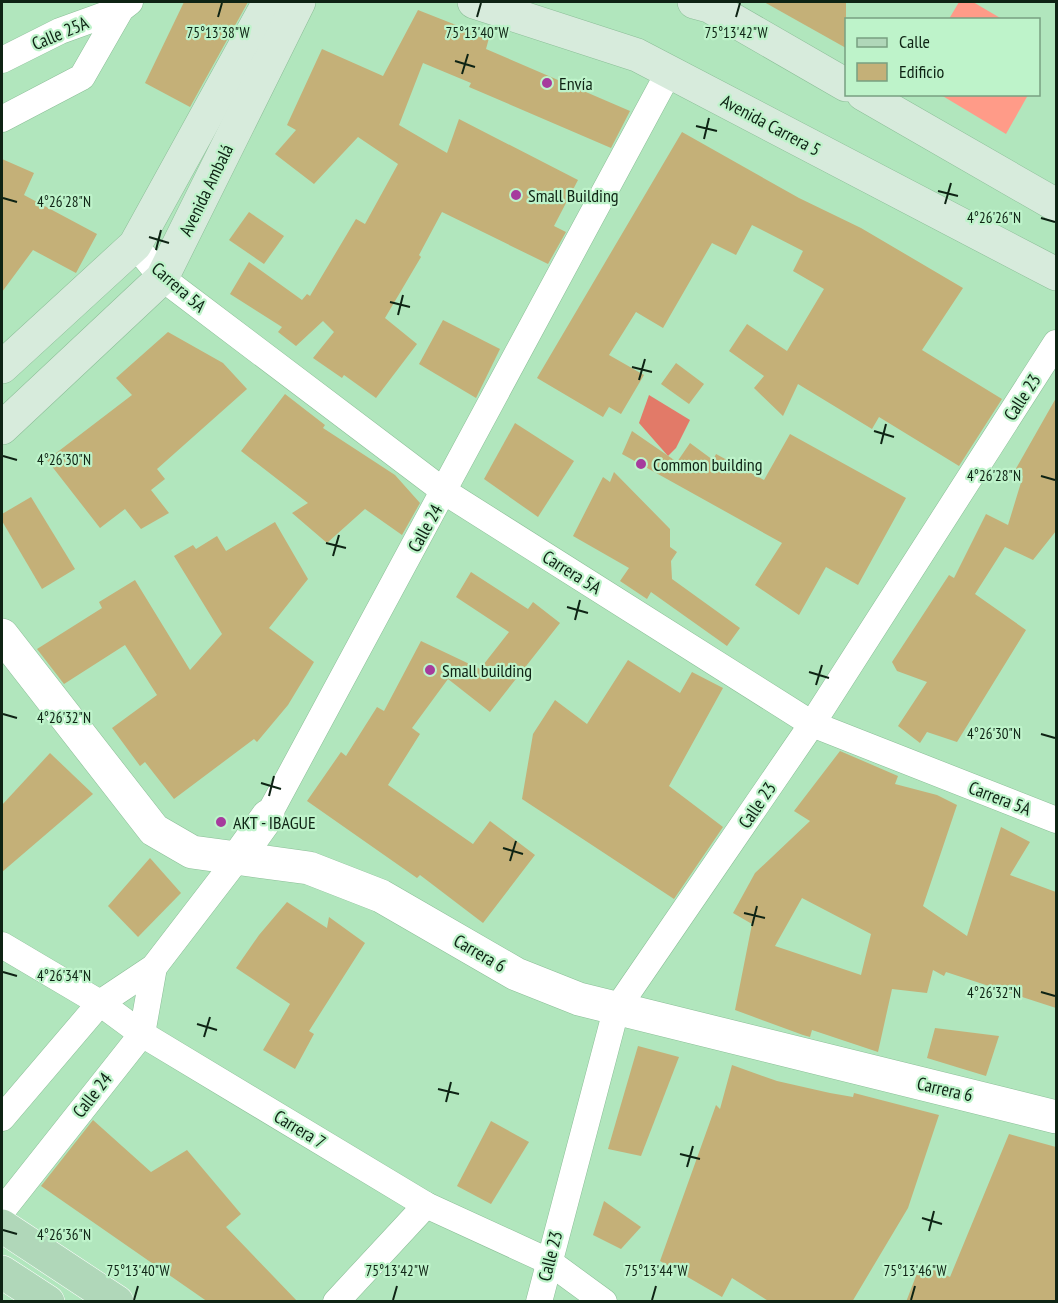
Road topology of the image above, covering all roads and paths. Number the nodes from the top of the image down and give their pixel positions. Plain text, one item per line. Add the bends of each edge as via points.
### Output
1 (269, 2) edge
2 (299, 2) edge
3 (474, 2) edge
4 (705, 3) edge
5 (125, 5) edge
6 (2, 60) edge
7 (669, 72) junction
8 (845, 84) edge
9 (866, 96) edge
10 (2, 119) edge
11 (1056, 205) edge
12 (135, 246) junction
13 (1056, 274) edge
14 (162, 278) junction
15 (1056, 342) edge
16 (2, 368) edge
17 (2, 428) edge
18 (445, 492) junction
19 (3, 641) edge
20 (812, 724) junction
21 (268, 816) joint
22 (1056, 820) edge
23 (237, 859) junction
24 (2, 945) edge
25 (154, 967) junction
26 (100, 1003) junction
27 (616, 1010) junction
28 (142, 1034) junction
29 (1056, 1117) edge
30 (2, 1118) edge
31 (426, 1205) junction
32 (2, 1211) edge
33 (2, 1226) edge
34 (548, 1261) junction
35 (2, 1272) edge
36 (48, 1302) edge
37 (117, 1302) edge
38 (336, 1302) edge
39 (539, 1302) edge
40 (604, 1302) edge

1 - 12 main road, Avenida Ambalá
2 - 14 main road, Avenida Ambalá
3 - 7 main road, Avenida Carrera 5 via 637,55
4 - 8 main road
5 - 6 street, Calle 25A
5 - 10 street, Calle 25A via 82,77
7 - 13 main road, Avenida Carrera 5
7 - 18 street, Calle 24
9 - 11 main road
12 - 14 street, Carrera 5A
12 - 16 main road, Avenida Ambalá
14 - 17 main road, Avenida Ambalá
14 - 18 street, Carrera 5A
15 - 20 street, Calle 23
18 - 20 street, Carrera 5A
18 - 21 street, Calle 24
19 - 23 street, Carrera 6 via 154,830 192,852
20 - 22 street, Carrera 5A
20 - 27 street, Calle 23
21 - 23 street, Calle 24
23 - 25 street, Calle 24
23 - 27 street, Carrera 6 via 309,868 381,896 516,974
24 - 26 street, Carrera 7
25 - 26 street, Calle 24
25 - 28 street, Calle 24
26 - 28 street, Carrera 7
26 - 30 street, Calle 24
27 - 29 street, Carrera 6
27 - 34 street, Calle 23
28 - 31 street, Carrera 7
28 - 32 street, Calle 24
31 - 34 street, Carrera 7
31 - 38 street
33 - 37 main road
34 - 39 street, Calle 23
34 - 40 street, Carrera 7
35 - 36 main road

